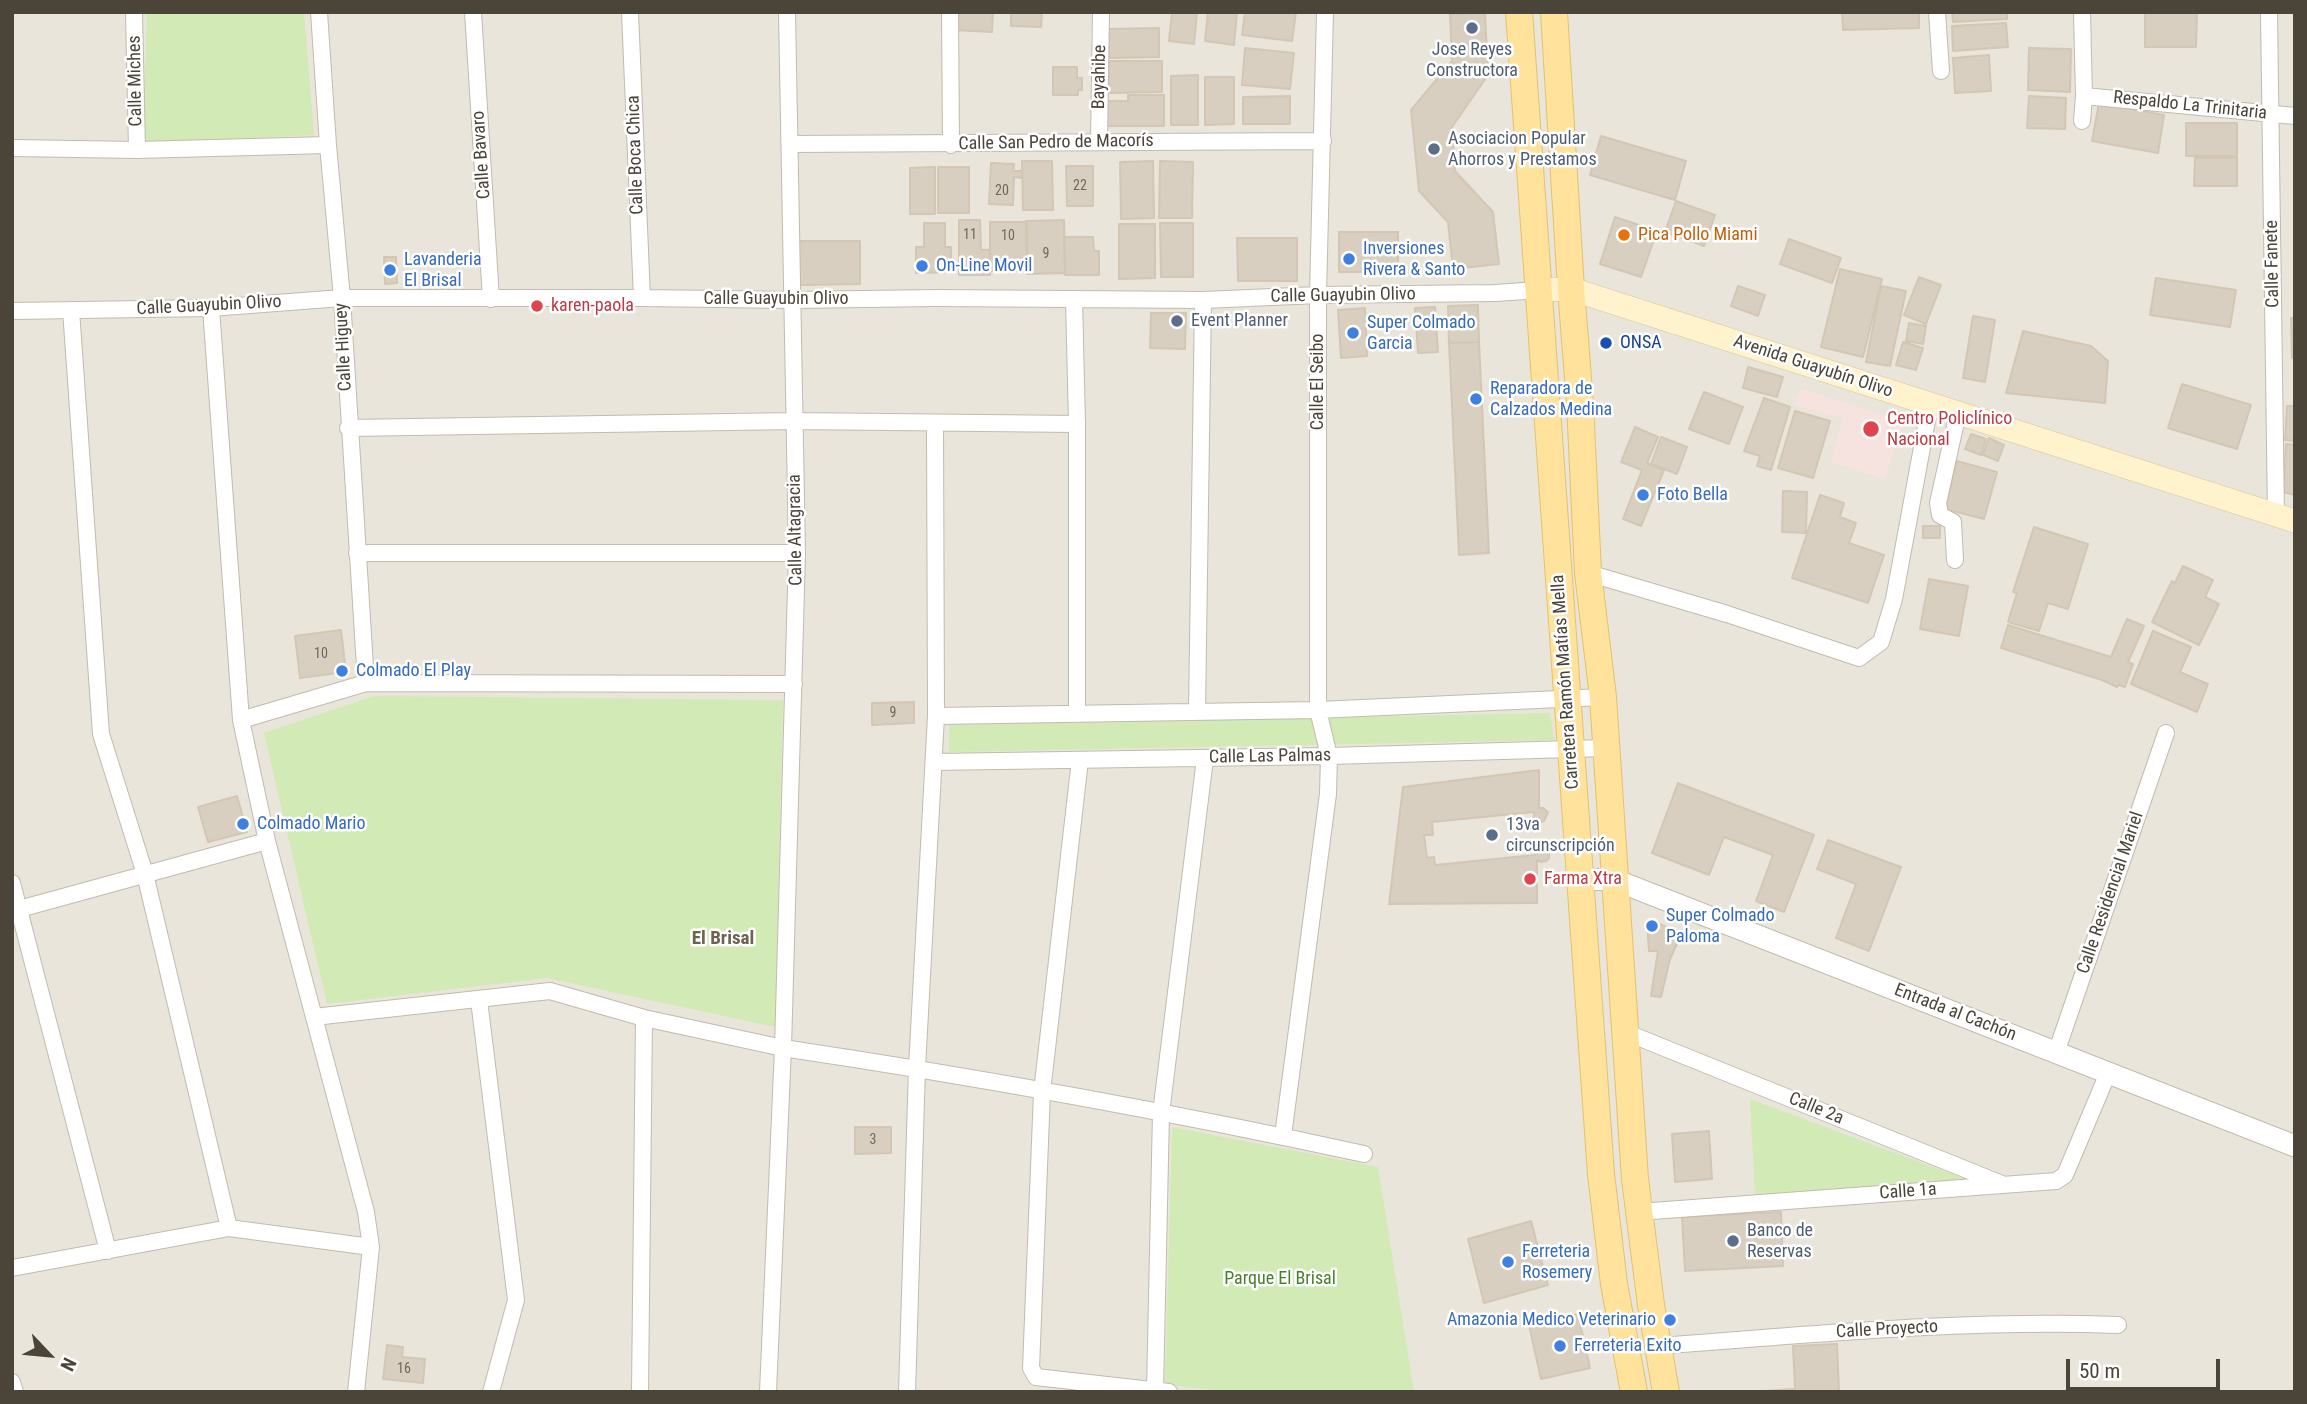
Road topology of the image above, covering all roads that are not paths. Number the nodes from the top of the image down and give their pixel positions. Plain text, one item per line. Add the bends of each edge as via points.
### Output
1 (134, 12) edge
2 (319, 12) edge
3 (473, 12) edge
4 (630, 12) edge
5 (787, 12) edge
6 (950, 12) edge
7 (1101, 12) edge
8 (1325, 12) edge
9 (1519, 12) edge
10 (1555, 12) edge
11 (1937, 12) edge
12 (2082, 12) edge
13 (2269, 12) edge
14 (1941, 71) dead end
15 (2084, 96) junction
16 (2271, 115) junction
17 (2295, 116) edge
18 (2082, 121) dead end
19 (1323, 141) junction
20 (1099, 142) junction
21 (790, 144) junction
22 (328, 145) junction
23 (951, 145) junction
24 (12, 148) edge
25 (137, 150) junction
26 (1571, 289) junction
27 (1540, 290) junction
28 (1318, 295) junction
29 (342, 298) junction
30 (642, 298) junction
31 (491, 299) junction
32 (1073, 299) junction
33 (792, 300) junction
34 (1203, 300) junction
35 (211, 308) junction
36 (71, 310) junction
37 (12, 311) edge
38 (1930, 404) junction
39 (1958, 413) junction
40 (794, 421) junction
41 (935, 424) junction
42 (1077, 424) junction
43 (348, 428) junction
44 (2285, 518) edge
45 (356, 553) junction
46 (797, 553) junction
47 (1955, 560) dead end
48 (1588, 573) junction
49 (366, 683) junction
50 (794, 684) junction
51 (1602, 697) junction
52 (1567, 699) junction
53 (1318, 710) junction
54 (1197, 712) junction
55 (1077, 713) junction
56 (936, 716) junction
57 (241, 720) junction
58 (2166, 733) dead end
59 (1606, 748) junction
60 (1571, 750) junction
61 (1329, 756) junction
62 (1205, 759) junction
63 (1080, 760) junction
64 (934, 762) junction
65 (267, 841) junction
66 (145, 874) junction
67 (1579, 879) junction
68 (1615, 880) junction
69 (12, 883) edge
70 (15, 911) edge
71 (478, 1000) junction
72 (314, 1017) junction
73 (644, 1018) junction
74 (1625, 1032) junction
75 (783, 1048) junction
76 (2056, 1053) junction
77 (917, 1068) junction
78 (2108, 1073) junction
79 (1042, 1092) junction
80 (1161, 1113) junction
81 (1283, 1136) junction
82 (2295, 1146) edge
83 (1364, 1154) dead end
84 (2007, 1185) junction
85 (1639, 1212) junction
86 (229, 1228) junction
87 (371, 1247) junction
88 (108, 1251) junction
89 (12, 1268) edge
90 (2118, 1325) dead end
91 (1657, 1346) junction
92 (12, 1382) edge
93 (1162, 1391) edge
94 (15, 1392) edge
95 (356, 1392) edge
96 (491, 1392) edge
97 (640, 1392) edge
98 (768, 1392) edge
99 (907, 1392) edge
100 (1634, 1392) edge
101 (1666, 1392) edge

1 - 25 street, Calle Miches
2 - 22 street, Calle Higuey
3 - 31 street, Calle Bavaro
4 - 30 street, Calle Boca Chica
5 - 21 street, Calle Altagracia
6 - 23 street
7 - 20 street, Bayahibe
8 - 19 street, Calle El Seibo
9 - 27 main road, Carretera Ramón Matías Mella
10 - 26 main road, Carretera Ramón Matías Mella
11 - 14 street
12 - 15 street
13 - 16 street, Calle Fanete
15 - 16 street, Respaldo La Trinitaria
15 - 18 street
16 - 17 street, Respaldo La Trinitaria
16 - 44 street, Calle Fanete
19 - 20 street, Calle San Pedro de Macorís
19 - 28 street, Calle El Seibo
20 - 23 street, Calle San Pedro de Macorís
21 - 23 street, Calle San Pedro de Macorís
21 - 33 street, Calle Altagracia
22 - 25 street
22 - 29 street, Calle Higuey
24 - 25 street
26 - 27 main road, Avenida Guayubín Olivo
26 - 38 main road, Avenida Guayubín Olivo
26 - 48 main road, Carretera Ramón Matías Mella
27 - 28 street, Calle Guayubin Olivo
27 - 52 main road, Carretera Ramón Matías Mella
28 - 34 street, Calle Guayubin Olivo
28 - 53 street, Calle El Seibo
29 - 31 street, Calle Guayubin Olivo
29 - 35 street, Calle Guayubin Olivo
29 - 43 street, Calle Higuey
30 - 31 street, Calle Guayubin Olivo
30 - 33 street, Calle Guayubin Olivo
32 - 33 street, Calle Guayubin Olivo
32 - 34 street, Calle Guayubin Olivo
32 - 42 street
33 - 40 street, Calle Altagracia
34 - 54 street
35 - 36 street, Calle Guayubin Olivo
35 - 57 street
36 - 37 street, Calle Guayubin Olivo
36 - 66 street via 101,734
38 - 39 main road, Avenida Guayubín Olivo
38 - 48 street via 1894,599 1881,642 1859,658
39 - 44 main road, Avenida Guayubín Olivo
39 - 47 street via 1938,503 1940,515 1954,522
40 - 41 street
40 - 43 street
40 - 46 street, Calle Altagracia
41 - 42 street
41 - 56 street
42 - 55 street
43 - 45 street, Calle Higuey
45 - 46 street
45 - 49 street, Calle Higuey
46 - 50 street, Calle Altagracia
48 - 51 main road, Carretera Ramón Matías Mella
49 - 50 street
49 - 57 street
50 - 75 street, Calle Altagracia
51 - 52 street
51 - 59 main road, Carretera Ramón Matías Mella
52 - 53 street
52 - 60 main road, Carretera Ramón Matías Mella
53 - 54 street
53 - 61 street, Calle El Seibo
54 - 55 street
55 - 56 street
56 - 64 street
57 - 65 street
58 - 76 street, Calle Residencial Mariel
59 - 60 street, Calle Las Palmas
59 - 68 main road, Carretera Ramón Matías Mella
60 - 61 street, Calle Las Palmas
60 - 67 main road, Carretera Ramón Matías Mella
61 - 62 street, Calle Las Palmas
61 - 81 street, Calle El Seibo via 1328,794
62 - 63 street, Calle Las Palmas
62 - 80 street
63 - 64 street, Calle Las Palmas
63 - 79 street
64 - 77 street
65 - 66 street
65 - 72 street
66 - 70 street
66 - 86 street
67 - 68 street, Entrada al Cachón
67 - 100 main road, Carretera Ramón Matías Mella via 1601,1174 1614,1284
68 - 74 main road, Carretera Ramón Matías Mella
68 - 76 street, Entrada al Cachón
69 - 70 street
70 - 88 street
71 - 72 street
71 - 73 street via 550,991
71 - 96 street via 516,1300
72 - 87 street via 366,1212
73 - 75 street
73 - 97 street
74 - 84 street, Calle 2a
74 - 85 main road, Carretera Ramón Matías Mella
75 - 77 street
75 - 98 street, Calle Altagracia
76 - 78 street, Entrada al Cachón
77 - 79 street
77 - 99 street
78 - 82 street, Entrada al Cachón
78 - 84 street, Calle 1a via 2065,1175 2056,1181
79 - 80 street
79 - 93 street via 1032,1373
80 - 81 street
80 - 93 street
81 - 83 street
84 - 85 street, Calle 1a
85 - 91 main road, Carretera Ramón Matías Mella
86 - 87 street
86 - 88 street
87 - 95 street
88 - 89 street
90 - 91 street, Calle Proyecto via 1882,1330
91 - 101 main road, Carretera Ramón Matías Mella
92 - 94 street

